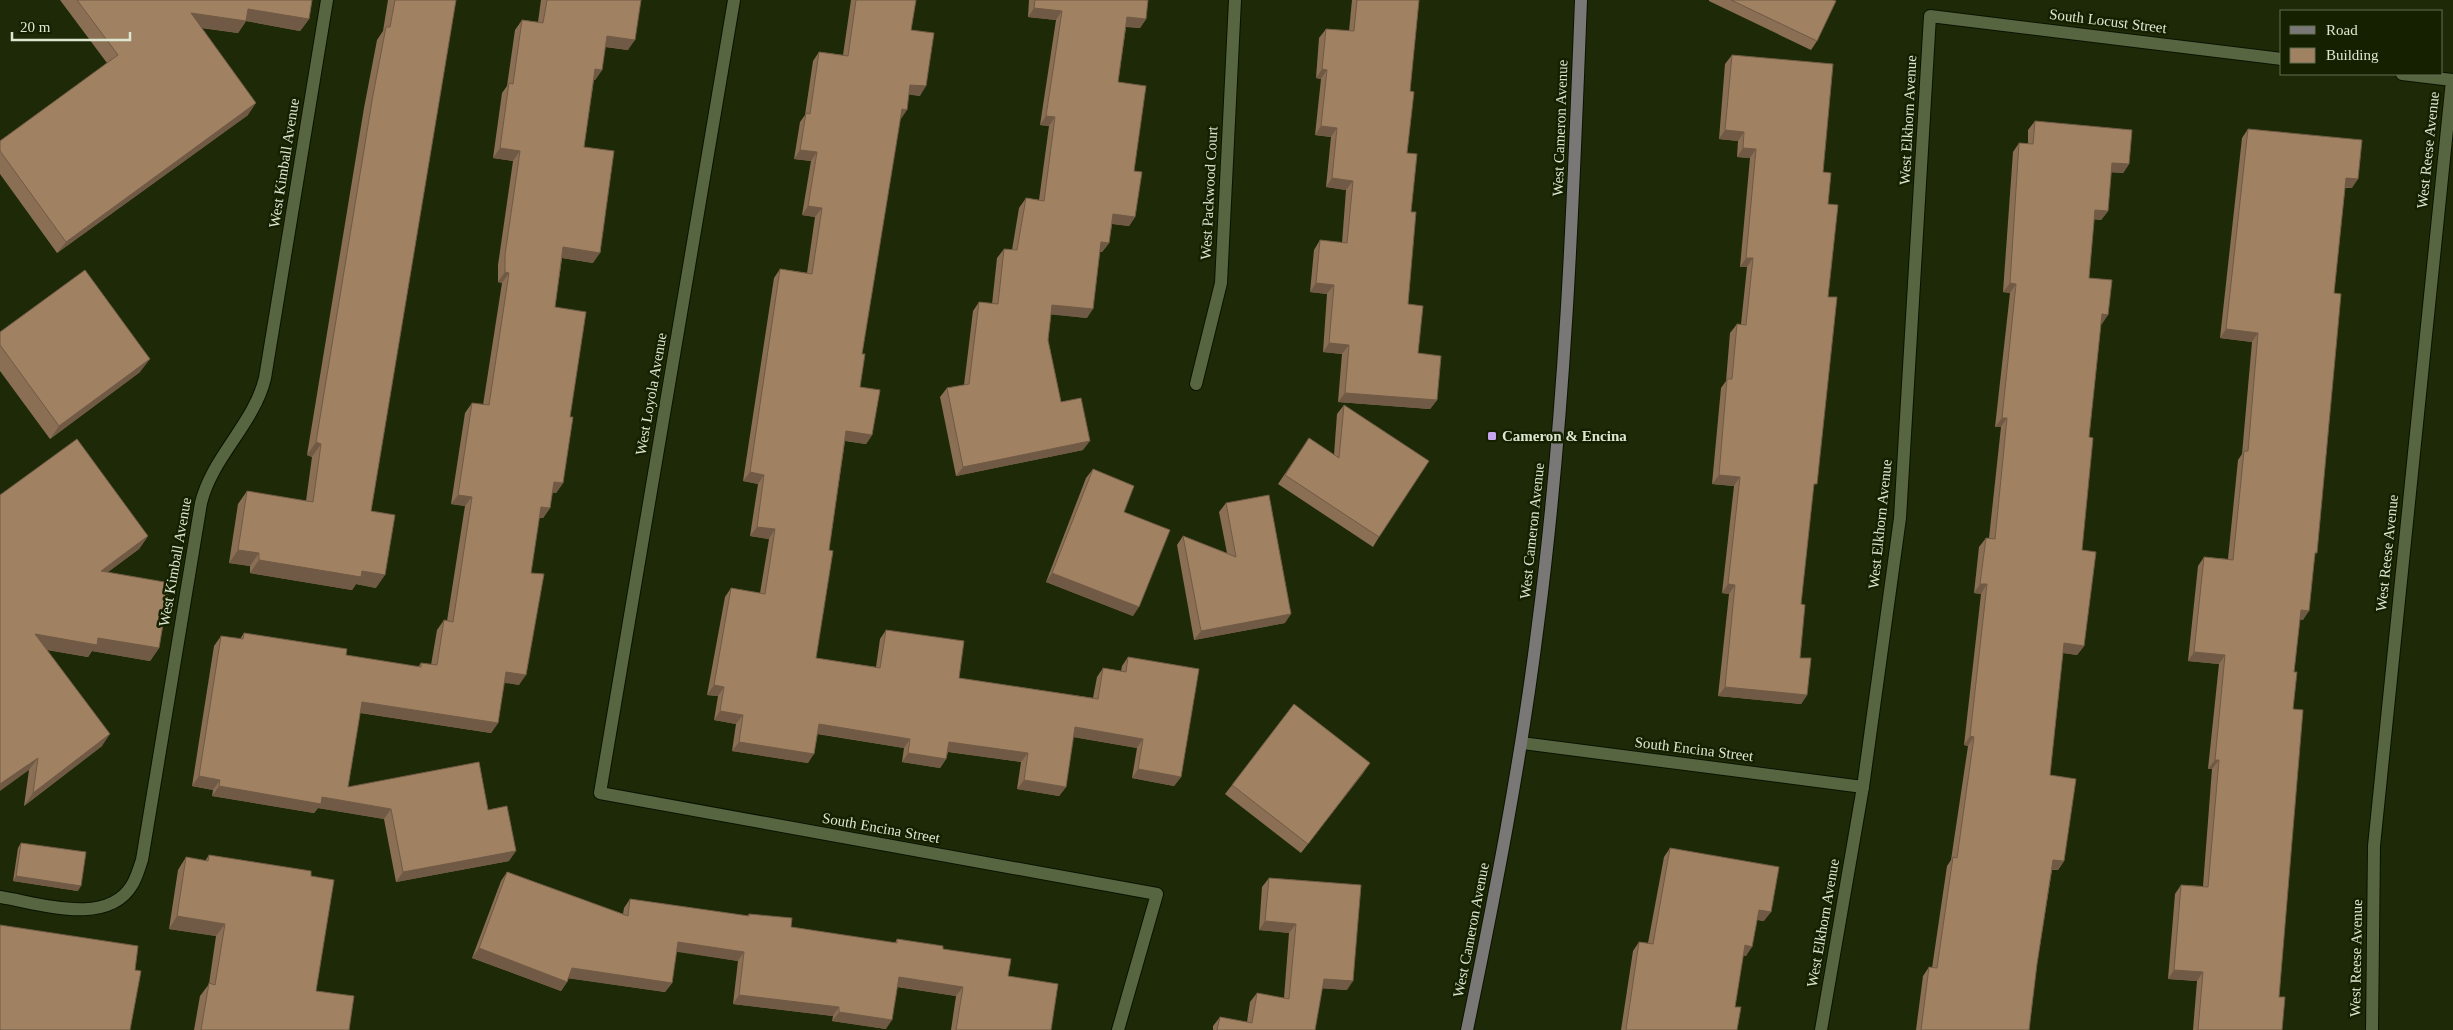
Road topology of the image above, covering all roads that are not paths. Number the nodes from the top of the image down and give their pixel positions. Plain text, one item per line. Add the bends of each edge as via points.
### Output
1 (328, 0) edge
2 (734, 0) edge
3 (1235, 0) edge
4 (1581, 0) edge
5 (1930, 16) joint
6 (2280, 59) edge
7 (2410, 75) edge
8 (1196, 384) dead end
9 (1522, 743) junction
10 (1863, 786) junction
11 (600, 793) joint
12 (0, 897) edge
13 (1118, 1030) edge
14 (1467, 1030) edge
15 (1821, 1030) edge
16 (2372, 1030) edge

1 - 12 street, West Kimball Avenue via 265,378 258,400 200,503 142,860 132,886 116,902 100,909 80,910
2 - 11 street, West Loyola Avenue
3 - 8 street, West Packwood Court via 1221,283
4 - 9 street, West Cameron Avenue via 1560,414 1539,623
5 - 6 street, South Locust Street
5 - 10 street, West Elkhorn Avenue via 1900,518
7 - 16 street, West Reese Avenue via 2452,80 2374,846
9 - 10 street, South Encina Street
9 - 14 street, West Cameron Avenue
10 - 15 street, West Elkhorn Avenue
11 - 13 street, South Encina Street via 1157,894

